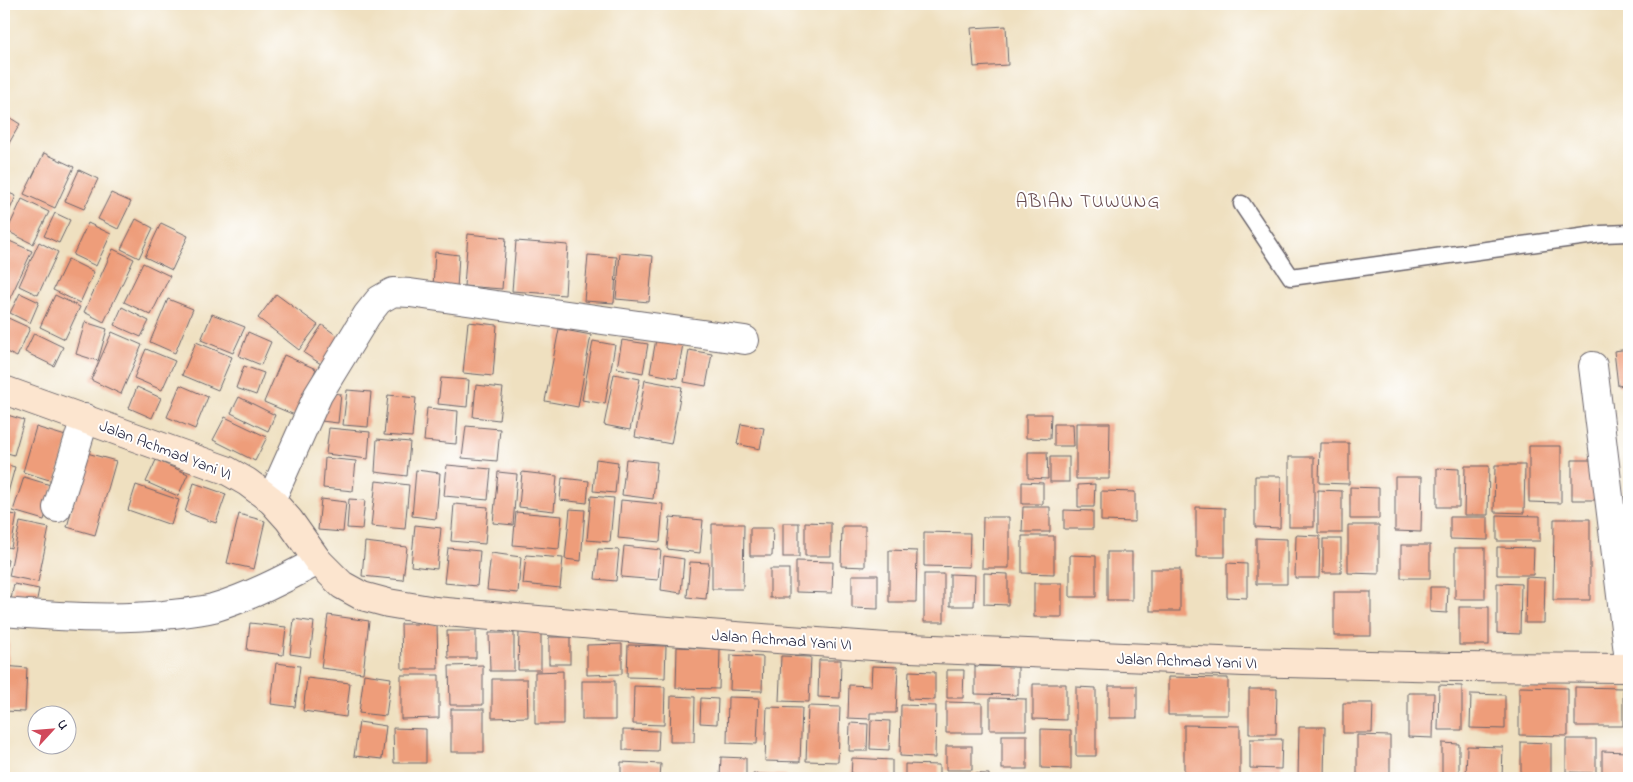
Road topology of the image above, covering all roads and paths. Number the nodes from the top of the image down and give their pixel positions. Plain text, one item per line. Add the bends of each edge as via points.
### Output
1 (1242, 204) dead end
2 (1629, 233) edge
3 (745, 340) dead end
4 (1593, 366) dead end
5 (4, 390) edge
6 (86, 418) junction
7 (271, 500) junction
8 (57, 508) dead end
9 (318, 560) junction
10 (4, 612) edge
11 (1629, 661) edge
12 (1629, 668) edge

1 - 2 lane via 1292,277
3 - 7 street via 393,292 379,300 367,315 318,395
4 - 11 street
5 - 6 street, Jalan Achmad Yani VI
6 - 7 street, Jalan Achmad Yani VI via 226,470
6 - 8 street
7 - 9 street, Jalan Achmad Yani VI
9 - 10 street via 246,596 189,612 140,617
9 - 12 street, Jalan Achmad Yani VI via 342,585 362,596 388,603 435,611 631,628 886,647 1234,662

